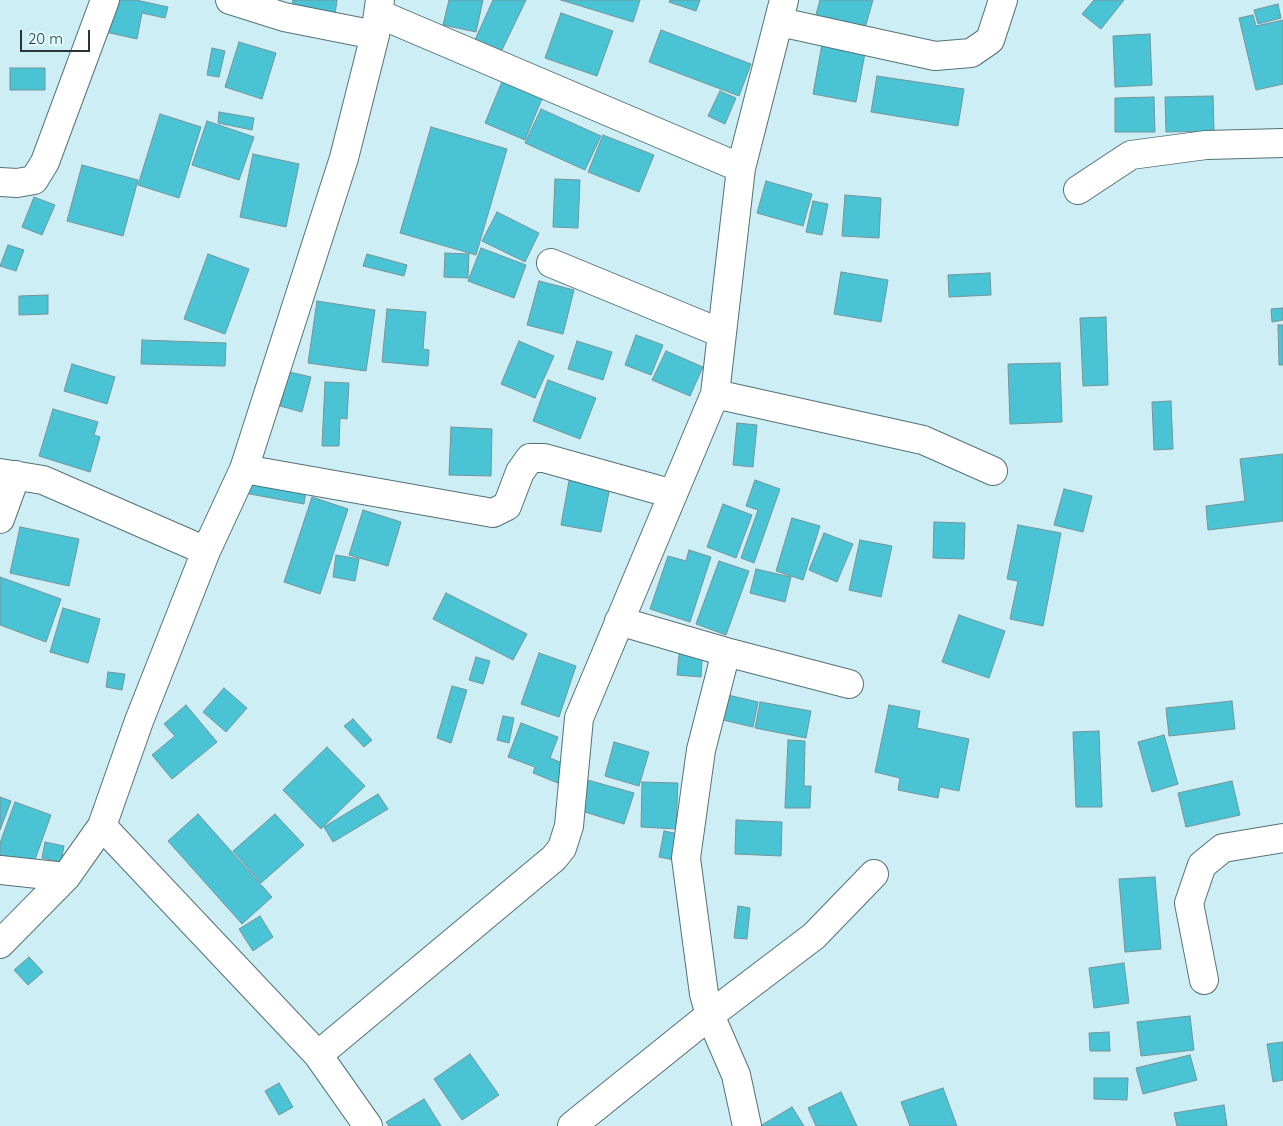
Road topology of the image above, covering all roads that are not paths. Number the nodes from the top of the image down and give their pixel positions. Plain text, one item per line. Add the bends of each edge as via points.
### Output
1 (106, 0) edge
2 (230, 0) edge
3 (1003, 0) edge
4 (782, 11) edge
5 (378, 17) edge
6 (1283, 143) edge
7 (741, 168) junction
8 (0, 182) edge
9 (1078, 190) dead end
10 (550, 263) dead end
11 (721, 333) junction
12 (715, 394) junction
13 (244, 469) junction
14 (993, 471) dead end
15 (8, 474) edge
16 (673, 494) junction
17 (0, 519) edge
18 (206, 551) junction
19 (619, 621) junction
20 (726, 652) junction
21 (849, 684) dead end
22 (102, 826) junction
23 (1283, 838) edge
24 (0, 870) edge
25 (874, 874) dead end
26 (66, 877) junction
27 (0, 944) edge
28 (1204, 980) dead end
29 (710, 1014) junction
30 (318, 1055) junction
31 (368, 1126) edge
32 (572, 1126) edge
33 (747, 1126) edge

1 - 8 street via 45,162 34,180
2 - 5 street via 284,17
3 - 4 street via 990,40 971,52 935,56
4 - 7 street
5 - 7 street
5 - 13 street via 344,158
6 - 9 street via 1206,145 1130,155
7 - 11 street
10 - 11 street
11 - 12 street
12 - 14 street via 923,440
12 - 16 street
13 - 16 street via 493,513 507,506 520,472 530,458 544,458
13 - 18 street
15 - 17 street
15 - 18 street via 43,480
16 - 19 street
18 - 22 street via 139,721
19 - 20 street
19 - 30 street via 578,718 569,826 562,848
20 - 21 street
20 - 29 street via 701,750 686,858 704,994
22 - 26 street
22 - 30 street
23 - 28 street via 1224,848 1202,865 1189,903
24 - 26 street
25 - 29 street via 814,936
26 - 27 street
29 - 32 street
29 - 33 street via 736,1075
30 - 31 street

